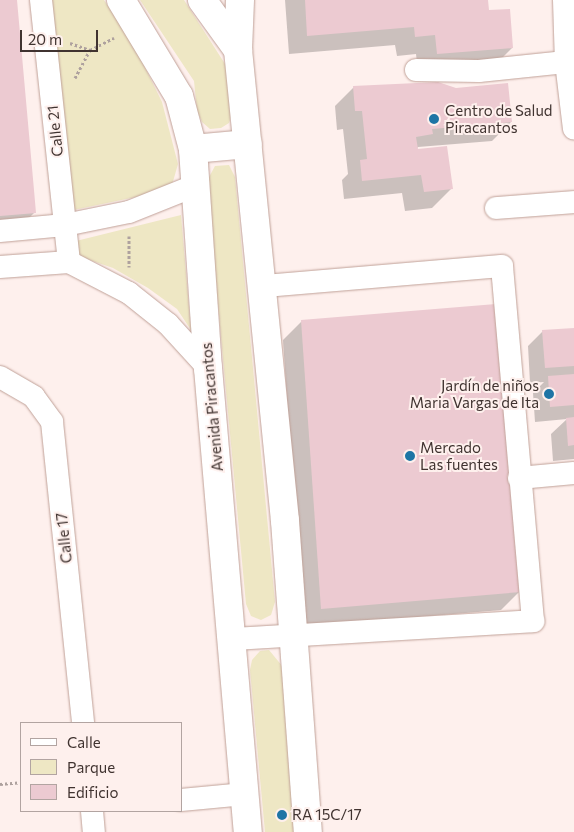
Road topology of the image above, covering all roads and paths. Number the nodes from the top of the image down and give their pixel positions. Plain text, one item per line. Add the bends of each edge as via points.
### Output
1 (41, 0) edge
2 (121, 0) edge
3 (202, 0) edge
4 (240, 0) edge
5 (564, 0) edge
6 (139, 27) junction
7 (238, 50) junction
8 (566, 62) junction
9 (416, 70) dead end
10 (53, 118) junction
11 (574, 129) edge
12 (248, 144) junction
13 (192, 149) junction
14 (194, 186) junction
15 (574, 202) edge
16 (496, 208) dead end
17 (129, 212) junction
18 (64, 226) junction
19 (0, 231) edge
20 (69, 262) junction
21 (0, 267) edge
22 (264, 286) junction
23 (129, 293) junction
24 (208, 368) junction
25 (0, 377) edge
26 (574, 473) edge
27 (519, 478) junction
28 (294, 636) junction
29 (232, 639) junction
30 (83, 722) edge
31 (20, 782) edge
32 (0, 784) edge
33 (245, 794) junction
34 (182, 800) edge
35 (92, 812) edge
36 (94, 832) edge
37 (248, 832) edge
38 (308, 832) edge

1 - 10 street, Calle 21
2 - 6 street, Avenida Piracantos
3 - 7 street
4 - 7 street
5 - 8 street
6 - 10 path via 90,50
6 - 13 street, Avenida Piracantos via 179,96
7 - 12 street
8 - 9 street via 479,71
8 - 11 street
10 - 18 street, Calle 21
12 - 13 street
12 - 22 street
13 - 14 street, Avenida Piracantos
14 - 17 street
14 - 24 street, Avenida Piracantos
15 - 16 street
17 - 18 street
17 - 23 path
18 - 19 street
18 - 20 street, Calle 21
20 - 21 street
20 - 23 street
22 - 27 street via 502,266
22 - 28 street
23 - 24 street via 168,324
24 - 29 street, Avenida Piracantos
25 - 30 street, Calle 17 via 34,396 52,422
26 - 27 street
27 - 28 street via 533,621
28 - 29 street
28 - 38 street
29 - 33 street, Avenida Piracantos
31 - 32 path
33 - 34 street
33 - 37 street, Avenida Piracantos
35 - 36 street

